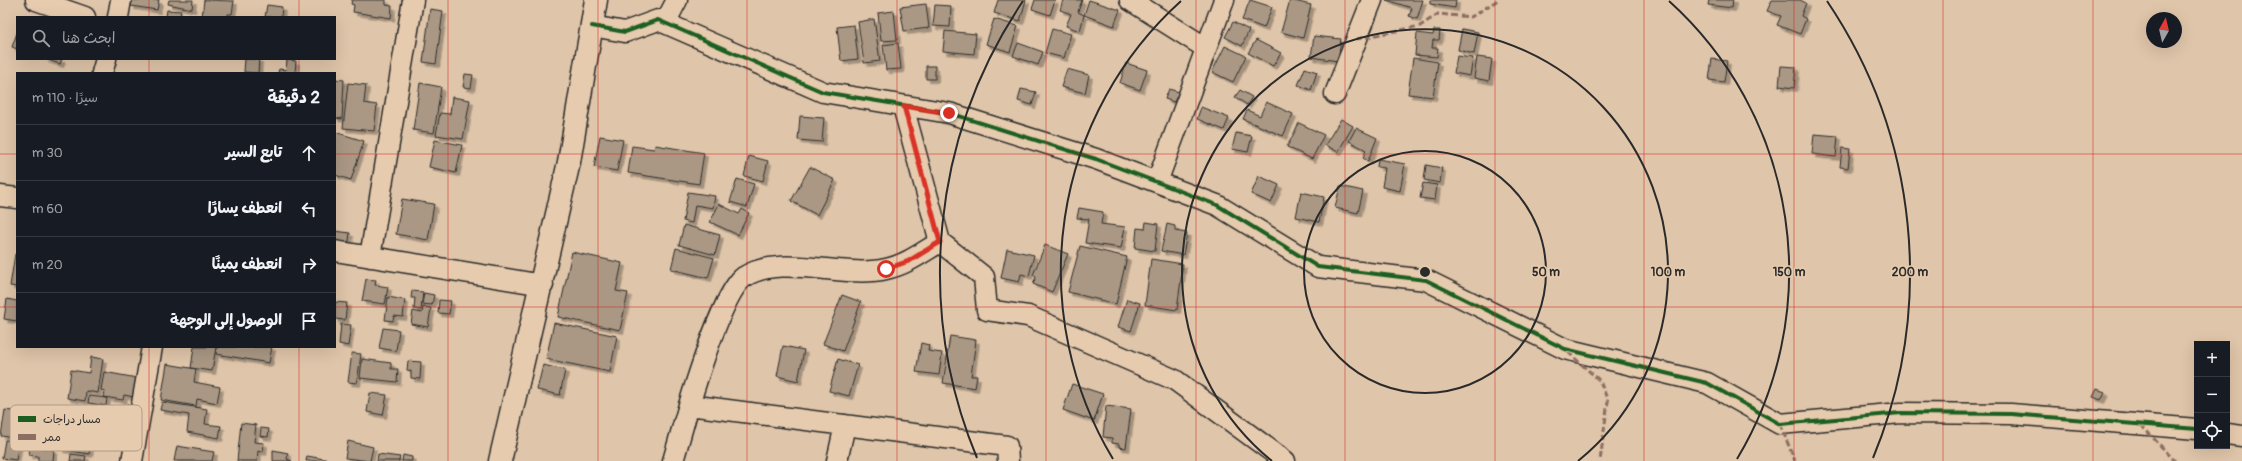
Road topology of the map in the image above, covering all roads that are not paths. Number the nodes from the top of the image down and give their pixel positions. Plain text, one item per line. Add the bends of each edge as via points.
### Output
1 (36, 0) edge
2 (120, 0) edge
3 (413, 0) edge
4 (596, 0) edge
5 (677, 0) edge
6 (1130, 0) edge
7 (1224, 0) edge
8 (1372, 0) edge
9 (82, 16) edge
10 (118, 16) edge
11 (665, 23) junction
12 (592, 26) junction
13 (1206, 48) junction
14 (106, 60) edge
15 (102, 72) edge
16 (1335, 94) dead end
17 (904, 106) junction
18 (1157, 182) junction
19 (0, 196) edge
20 (16, 198) edge
21 (940, 242) junction
22 (336, 251) edge
23 (370, 257) junction
24 (543, 285) junction
25 (152, 348) edge
26 (142, 405) edge
27 (689, 405) junction
28 (845, 425) junction
29 (2194, 429) edge
30 (2230, 434) edge
31 (2242, 436) edge
32 (134, 451) edge
33 (132, 461) edge
34 (500, 461) edge
35 (673, 461) edge
36 (837, 461) edge
37 (1008, 461) edge
38 (1284, 461) edge

1 - 9 street
2 - 10 street
3 - 23 street
4 - 12 street
5 - 11 street
6 - 13 street
7 - 13 street
8 - 16 street
11 - 12 street via 658,20 625,32
11 - 17 street via 823,92
12 - 24 street via 570,162
13 - 18 street
14 - 15 street
17 - 18 street via 949,113 1096,159
17 - 21 street
18 - 29 street via 1217,205 1318,267 1426,280 1565,349 1707,383 1780,424 1901,413 2003,414
19 - 20 street
21 - 27 street via 909,261 886,269 868,271 766,268 744,278 731,295 704,355
21 - 38 street via 984,276 987,310 1028,316 1175,380
22 - 23 street
23 - 24 street
24 - 34 street
25 - 26 street
27 - 28 street
27 - 35 street
28 - 36 street
28 - 37 street via 1007,446
30 - 31 street
32 - 33 street

